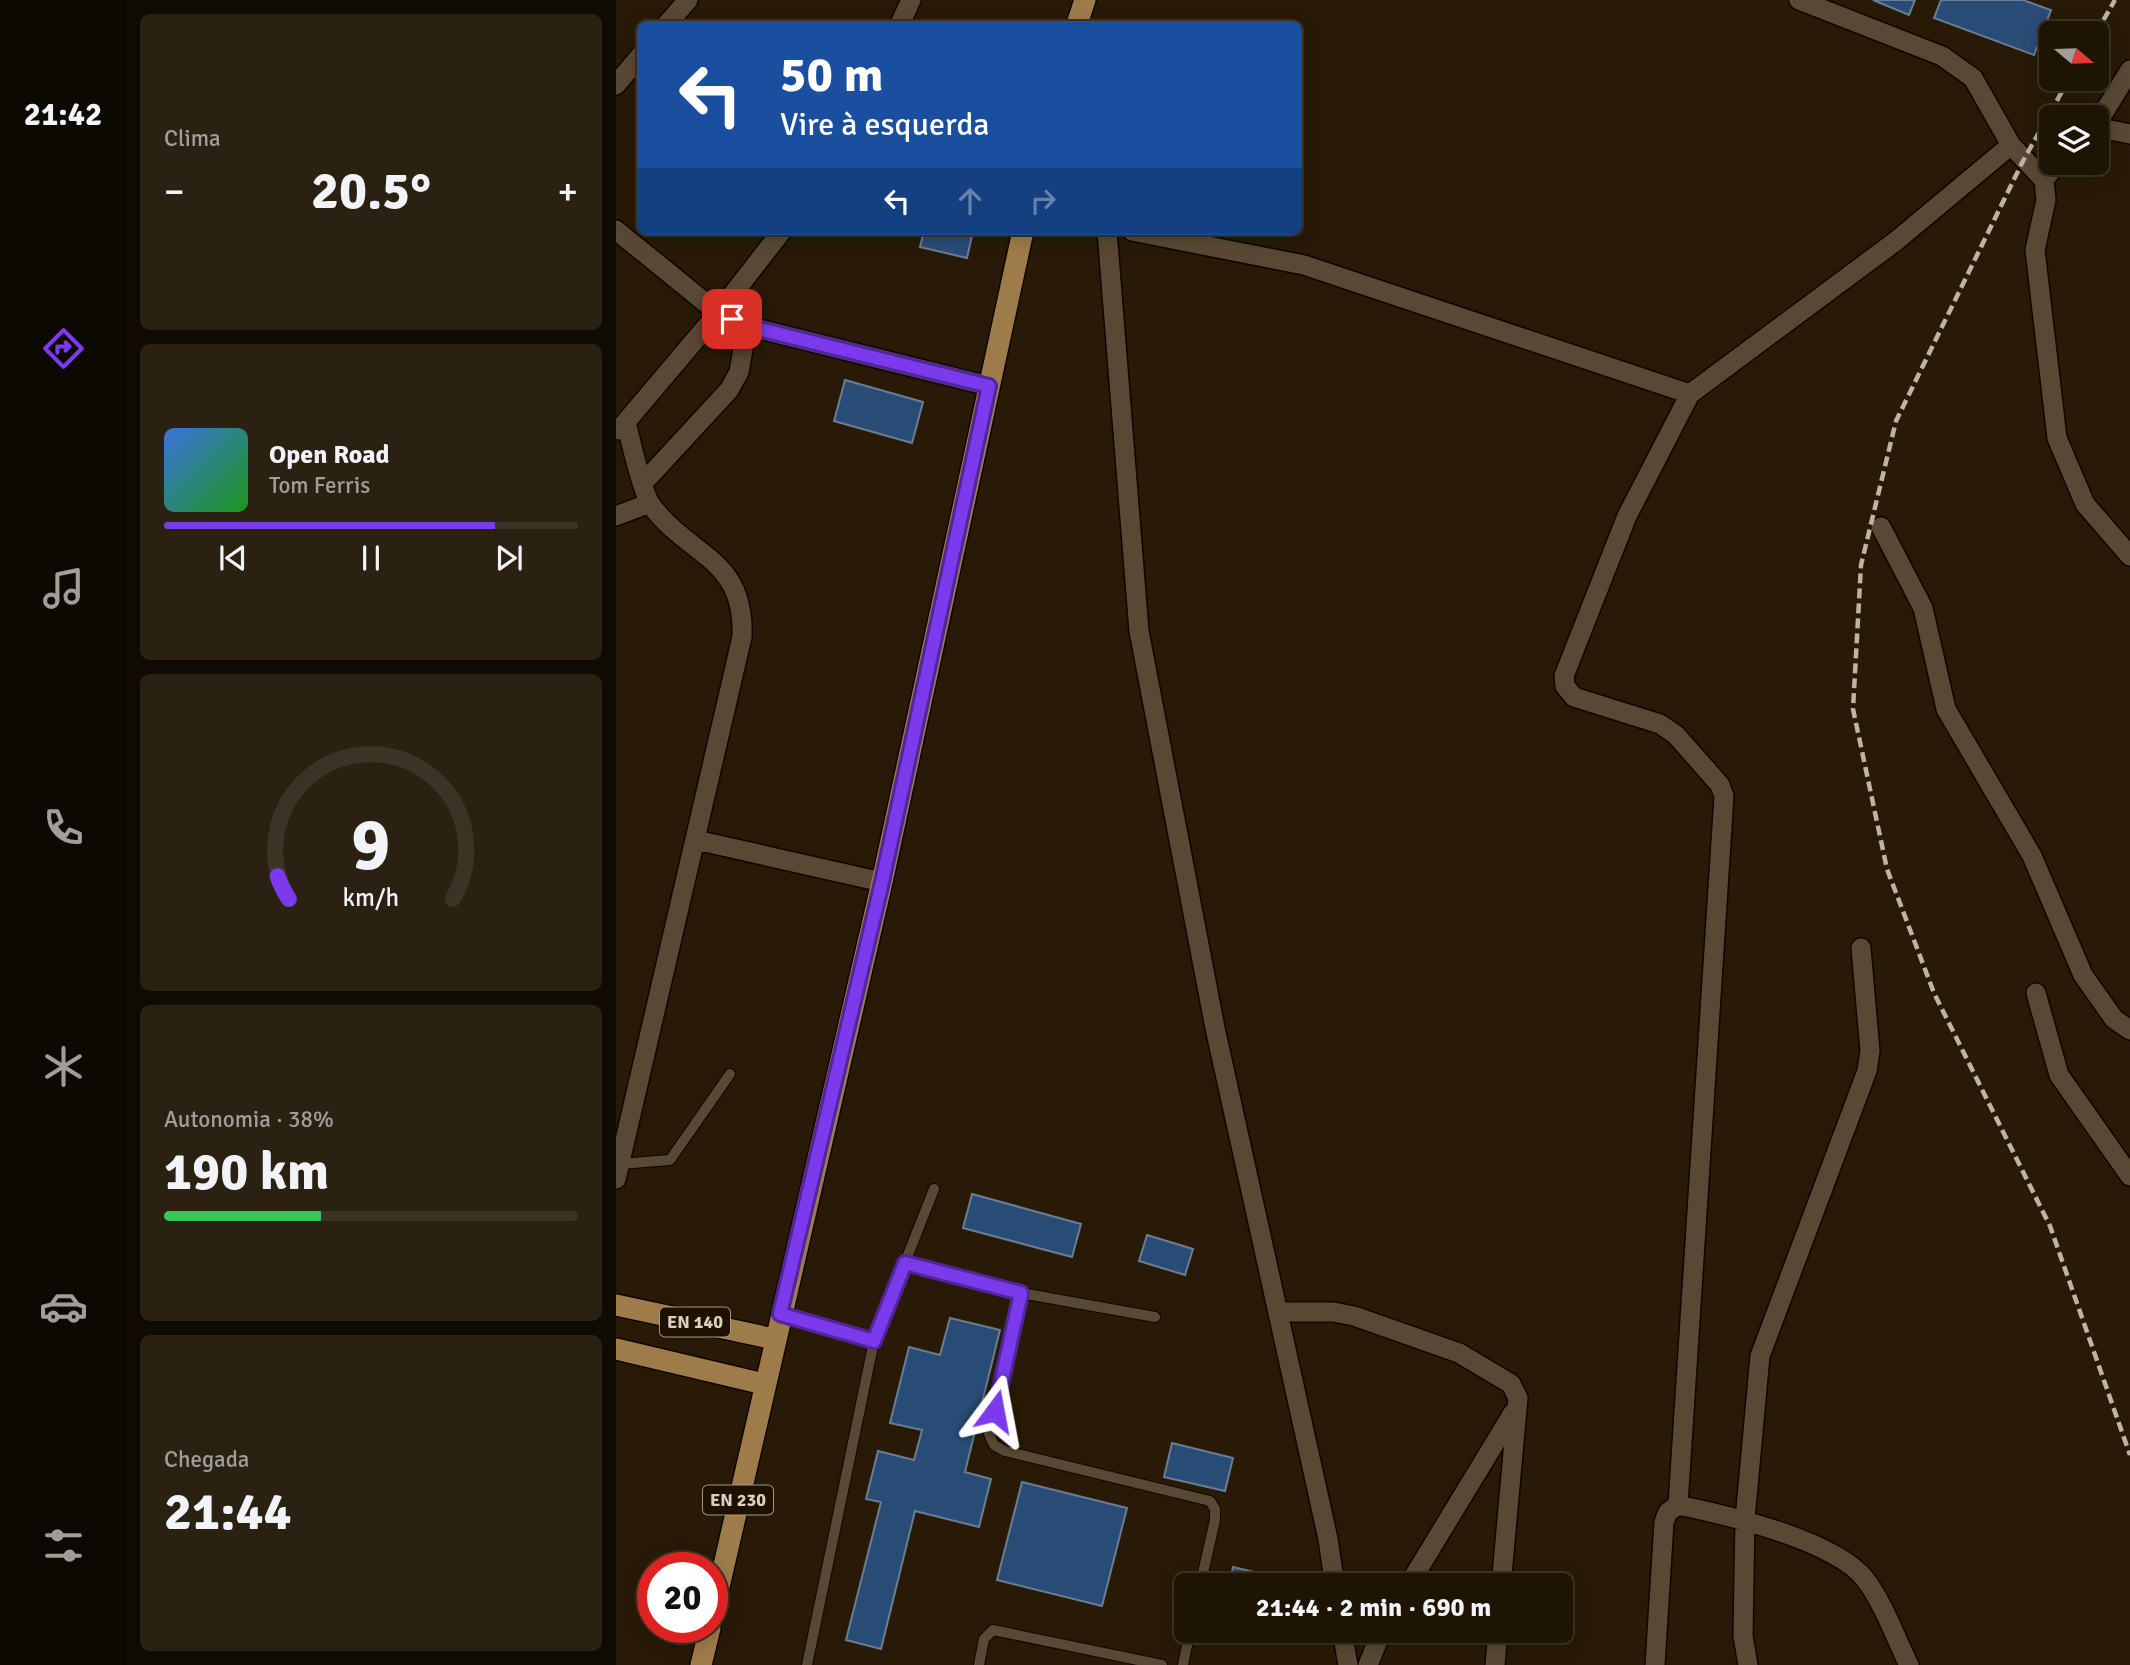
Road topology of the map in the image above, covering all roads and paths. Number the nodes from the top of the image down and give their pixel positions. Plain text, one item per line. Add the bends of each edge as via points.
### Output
1 (688, 0) edge
2 (911, 0) edge
3 (1085, 0) edge
4 (1800, 0) edge
5 (670, 21) edge
6 (901, 21) edge
7 (1078, 21) edge
8 (637, 60) edge
9 (2130, 70) edge
10 (616, 85) edge
11 (2109, 105) edge
12 (2109, 129) edge
13 (2130, 134) edge
14 (2011, 145) junction
15 (2048, 175) edge
16 (2044, 180) junction
17 (616, 230) edge
18 (779, 235) edge
19 (1022, 235) edge
20 (1107, 235) edge
21 (1152, 235) edge
22 (718, 313) junction
23 (747, 326) junction
24 (989, 386) junction
25 (1690, 394) junction
26 (621, 428) edge
27 (644, 482) junction
28 (650, 503) junction
29 (616, 516) edge
30 (1881, 527) dead end
31 (2130, 556) edge
32 (696, 841) junction
33 (882, 882) junction
34 (1861, 948) dead end
35 (2036, 993) dead end
36 (2130, 1030) edge
37 (730, 1074) dead end
38 (618, 1171) edge
39 (2130, 1176) edge
40 (933, 1189) dead end
41 (905, 1263) junction
42 (1021, 1293) junction
43 (616, 1305) edge
44 (1278, 1312) junction
45 (780, 1314) junction
46 (1154, 1317) dead end
47 (775, 1339) junction
48 (874, 1341) junction
49 (616, 1349) edge
50 (764, 1384) junction
51 (1515, 1410) junction
52 (1678, 1505) junction
53 (1745, 1519) junction
54 (726, 1552) edge
55 (1203, 1573) edge
56 (1333, 1573) edge
57 (1416, 1573) edge
58 (1502, 1573) edge
59 (706, 1643) edge
60 (1188, 1643) edge
61 (1344, 1643) edge
62 (1377, 1643) edge
63 (1497, 1643) edge
64 (701, 1665) edge
65 (807, 1665) edge
66 (979, 1665) edge
67 (1162, 1665) edge
68 (1183, 1665) edge
69 (1348, 1665) edge
70 (1368, 1665) edge
71 (1495, 1665) edge
72 (1655, 1665) edge
73 (1748, 1665) edge
74 (1909, 1665) edge

1 - 5 street
2 - 6 street
3 - 7 main road
4 - 14 street via 1942,56 1973,78
8 - 10 street
9 - 11 street
12 - 13 street
14 - 16 street
14 - 25 street via 1896,241
15 - 16 street
16 - 31 street via 2046,200 2035,250 2057,438 2085,504
17 - 22 street
18 - 22 street
19 - 24 main road, EN 230
20 - 44 street via 1139,631 1215,1028
21 - 25 street via 1304,265
22 - 23 street
22 - 26 street
23 - 24 street
23 - 27 street via 739,372 729,390
24 - 33 main road, EN 230
25 - 52 street via 1627,516 1564,676 1574,697 1660,724 1676,735 1720,785 1724,796
26 - 27 street
27 - 28 street
28 - 29 street
28 - 32 street via 716,563 740,606 742,638
30 - 36 street via 1923,608 1946,709 2032,856 2082,975 2114,1019
32 - 33 street
32 - 38 street
33 - 45 main road, EN 230
34 - 53 street via 1870,1051 1867,1071 1760,1356
35 - 39 street via 2059,1075
37 - 38 lane via 670,1160
40 - 41 lane
41 - 42 lane
41 - 48 lane
42 - 46 lane
42 - 55 lane via 989,1434 994,1445 1210,1502 1215,1520
43 - 47 main road, EN 140
44 - 51 street via 1354,1316 1459,1353 1511,1384 1518,1398
44 - 56 street
45 - 47 main road, EN 230
45 - 48 lane
47 - 50 main road, EN 230
48 - 65 lane
49 - 50 main road, EN 140
50 - 54 main road, EN 230
51 - 57 street
51 - 58 street
52 - 53 street
52 - 72 street via 1664,1522
53 - 73 street via 1743,1636
53 - 74 street via 1843,1558 1865,1579
59 - 64 main road
60 - 68 lane
61 - 69 street
62 - 70 street
63 - 71 street
66 - 67 lane via 984,1639 993,1630

